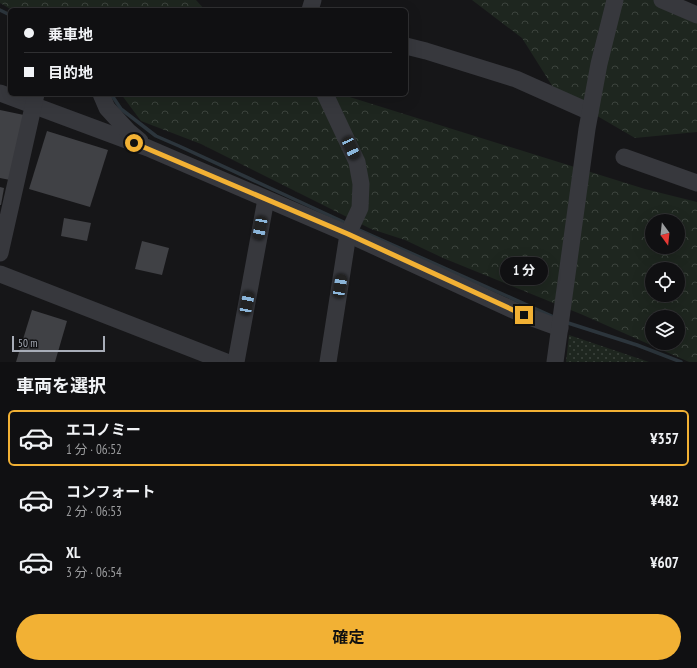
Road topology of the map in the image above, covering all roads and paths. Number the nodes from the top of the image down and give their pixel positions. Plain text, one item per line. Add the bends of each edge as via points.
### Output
1 (615, 0) edge
2 (662, 0) edge
3 (697, 15) edge
4 (408, 46) edge
5 (15, 96) edge
6 (102, 96) edge
7 (327, 96) edge
8 (35, 100) edge
9 (590, 112) junction
10 (148, 148) junction
11 (624, 157) dead end
12 (697, 183) edge
13 (266, 199) junction
14 (348, 234) junction
15 (0, 253) edge
16 (0, 274) edge
17 (560, 328) junction
18 (226, 362) edge
19 (236, 362) edge
20 (328, 362) edge
21 (555, 362) edge

1 - 9 street via 598,64
2 - 3 street
4 - 9 street via 516,79
5 - 8 street
6 - 10 street via 107,108
7 - 14 street via 357,162 361,184 360,208
8 - 10 street
8 - 15 street
9 - 17 street
10 - 13 street
11 - 12 street
13 - 14 street
13 - 19 street
14 - 17 street via 524,315
14 - 20 street
16 - 18 street
17 - 21 street

